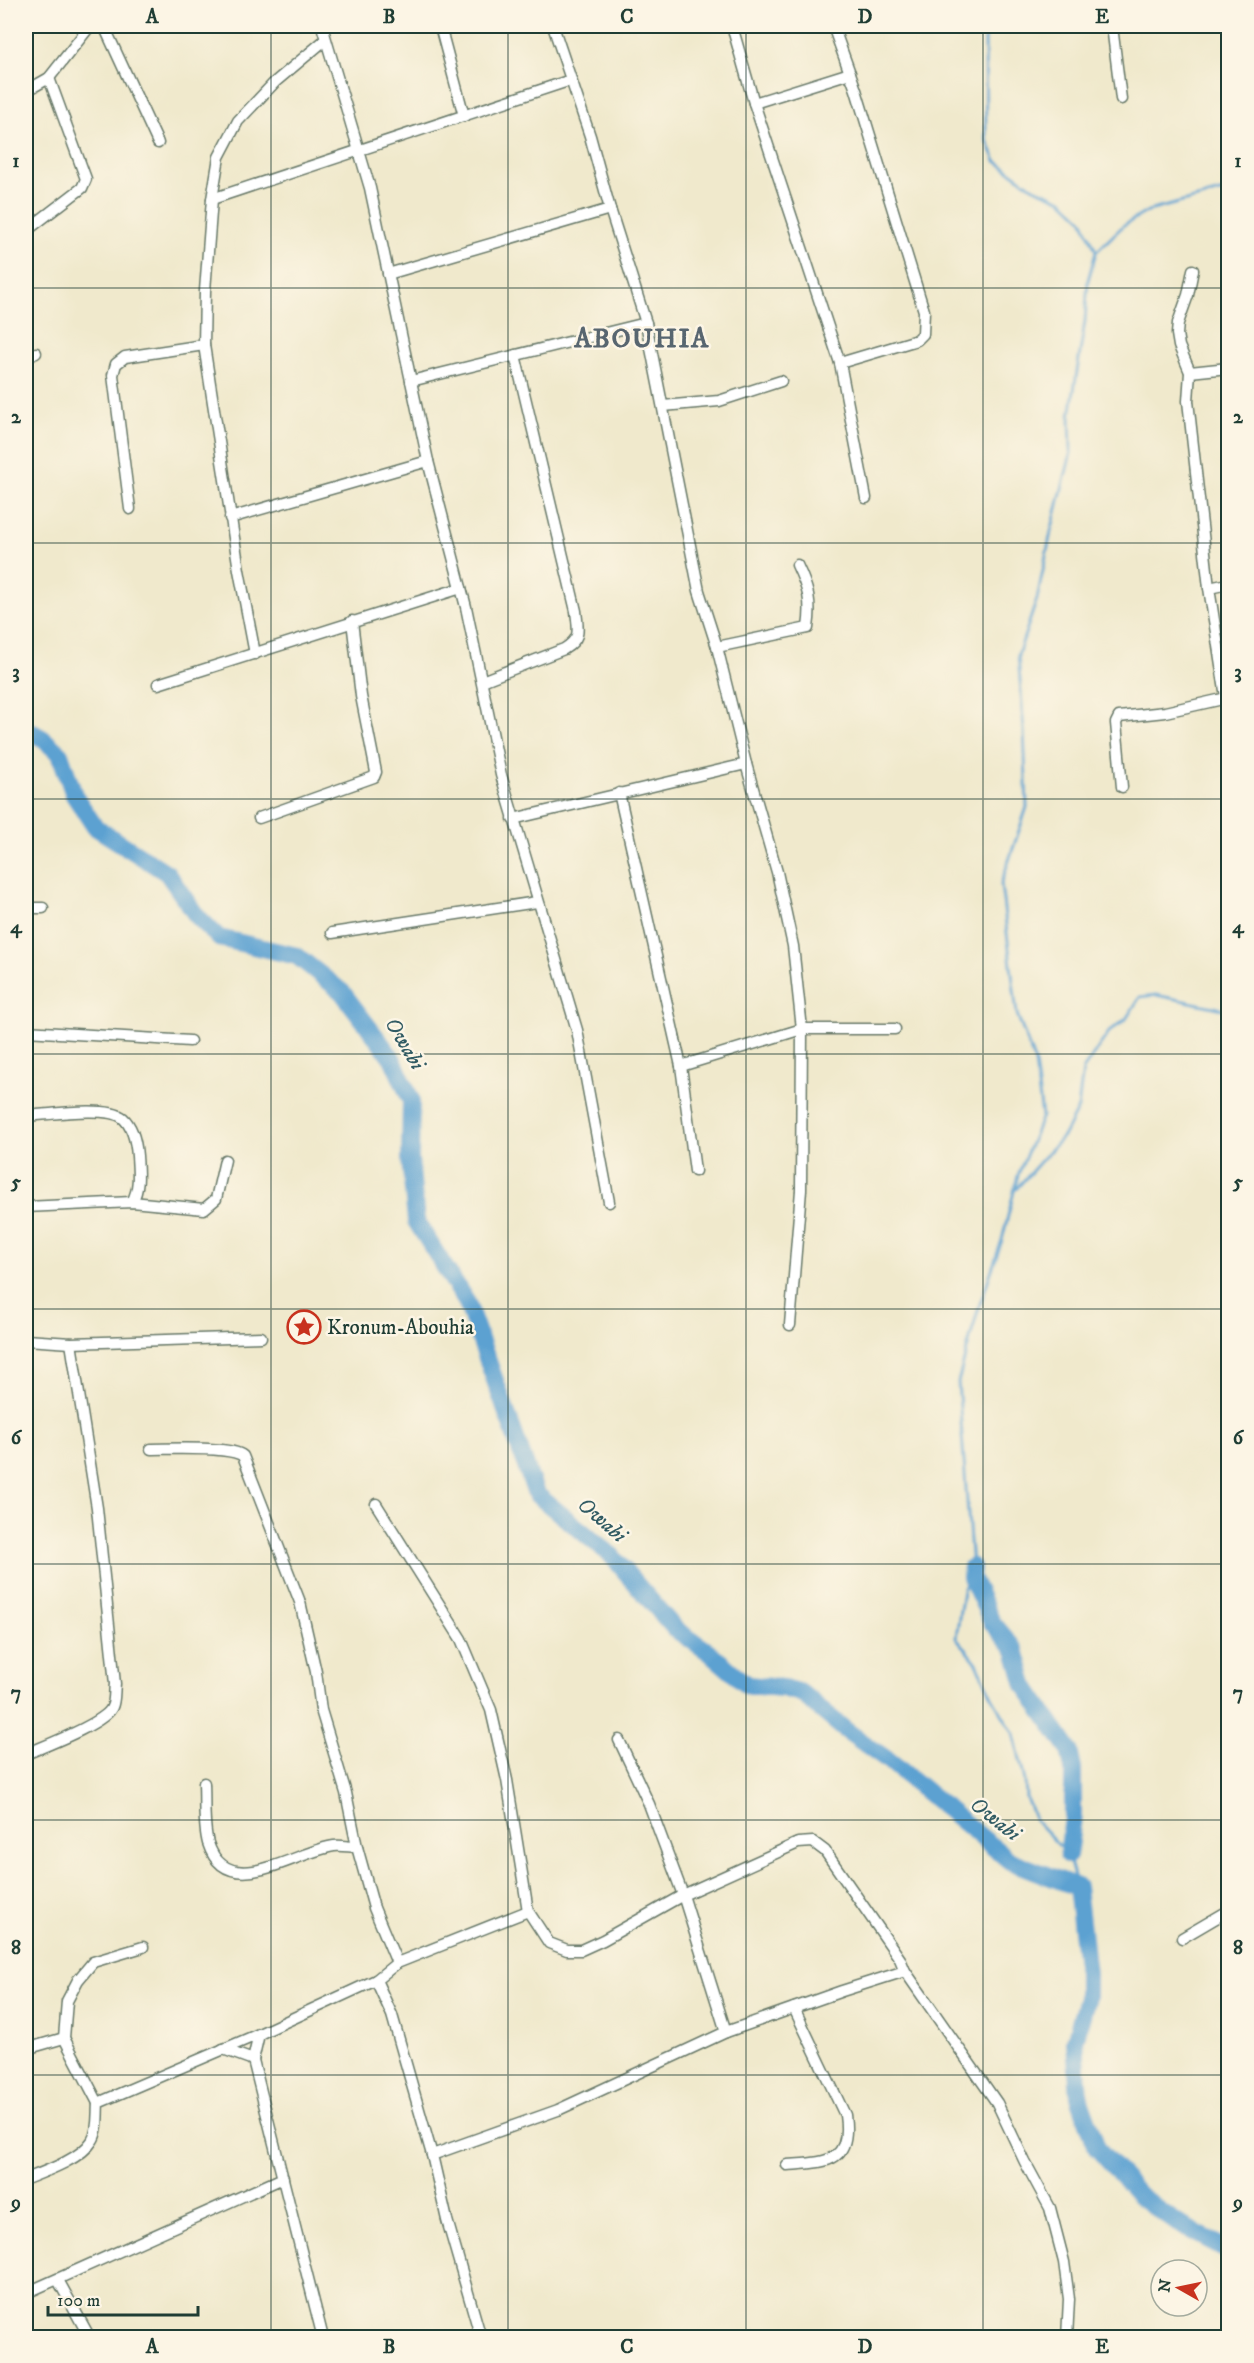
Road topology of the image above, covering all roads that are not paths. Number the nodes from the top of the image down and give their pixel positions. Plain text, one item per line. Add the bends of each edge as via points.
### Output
1 (90, 26) edge
2 (104, 26) edge
3 (322, 26) edge
4 (440, 26) edge
5 (553, 26) edge
6 (732, 26) edge
7 (833, 26) edge
8 (1112, 26) edge
9 (325, 40) junction
10 (850, 73) junction
11 (49, 78) junction
12 (571, 80) junction
13 (26, 90) edge
14 (1121, 99) dead end
15 (754, 103) junction
16 (464, 116) junction
17 (158, 143) dead end
18 (360, 151) junction
19 (212, 199) junction
20 (610, 209) junction
21 (26, 231) edge
22 (1193, 270) dead end
23 (388, 274) junction
24 (646, 323) junction
25 (204, 345) junction
26 (515, 355) junction
27 (840, 363) junction
28 (1228, 368) edge
29 (1190, 372) junction
30 (411, 381) junction
31 (781, 381) dead end
32 (663, 406) junction
33 (428, 461) junction
34 (866, 498) dead end
35 (130, 509) dead end
36 (230, 518) junction
37 (797, 565) dead end
38 (1228, 584) edge
39 (461, 588) junction
40 (1209, 588) junction
41 (352, 621) junction
42 (717, 647) junction
43 (255, 654) junction
44 (482, 681) junction
45 (158, 684) dead end
46 (1227, 698) junction
47 (1228, 710) edge
48 (746, 765) junction
49 (1122, 787) dead end
50 (619, 794) junction
51 (259, 818) dead end
52 (513, 819) junction
53 (537, 902) junction
54 (26, 908) edge
55 (44, 908) dead end
56 (332, 933) dead end
57 (802, 1029) junction
58 (895, 1029) dead end
59 (26, 1031) edge
60 (190, 1041) dead end
61 (681, 1066) junction
62 (26, 1116) edge
63 (225, 1160) dead end
64 (695, 1172) dead end
65 (132, 1202) junction
66 (609, 1202) dead end
67 (26, 1207) edge
68 (790, 1325) dead end
69 (261, 1337) dead end
70 (26, 1340) edge
71 (71, 1342) junction
72 (152, 1449) dead end
73 (376, 1504) dead end
74 (619, 1740) dead end
75 (26, 1754) edge
76 (204, 1783) dead end
77 (357, 1847) junction
78 (683, 1895) junction
79 (528, 1911) junction
80 (1228, 1911) edge
81 (1182, 1938) dead end
82 (143, 1947) dead end
83 (397, 1963) junction
84 (905, 1971) junction
85 (376, 1980) junction
86 (794, 2008) junction
87 (726, 2032) junction
88 (259, 2034) junction
89 (64, 2038) junction
90 (26, 2049) edge
91 (223, 2049) junction
92 (254, 2060) junction
93 (98, 2103) junction
94 (432, 2155) junction
95 (787, 2166) dead end
96 (283, 2178) junction
97 (26, 2179) edge
98 (58, 2280) junction
99 (26, 2293) edge
100 (90, 2337) edge
101 (323, 2337) edge
102 (481, 2337) edge
103 (1067, 2337) edge

1 - 11 street
2 - 17 street
3 - 9 street
4 - 16 street
5 - 12 street
6 - 15 street
7 - 10 street
8 - 14 street
9 - 18 street
9 - 19 street via 275,82 238,121 219,157
10 - 15 street
10 - 27 street via 908,255 925,323 923,334 917,339
11 - 13 street
11 - 21 street via 86,179 82,188
12 - 16 street
12 - 20 street
15 - 27 street
16 - 18 street
18 - 19 street
18 - 23 street
19 - 25 street
20 - 23 street
20 - 24 street
22 - 29 street via 1177,334
23 - 30 street
24 - 26 street
24 - 32 street
25 - 35 street via 125,357 116,364 114,375
25 - 36 street
26 - 30 street
26 - 44 street via 578,632 573,644 564,649
27 - 34 street
28 - 29 street
29 - 40 street via 1188,401
30 - 33 street
31 - 32 street via 719,401
32 - 42 street via 699,591
33 - 36 street
33 - 39 street
36 - 43 street
37 - 42 street via 810,599 808,628
38 - 40 street
39 - 41 street
39 - 44 street
40 - 46 street
41 - 43 street
41 - 51 street via 374,777
42 - 48 street
43 - 45 street
44 - 52 street
46 - 47 street
46 - 49 street via 1165,712 1119,717 1116,723
48 - 50 street
48 - 57 street via 789,925
50 - 52 street
50 - 61 street
52 - 53 street
53 - 56 street
53 - 66 street via 577,1030
54 - 55 street
57 - 58 street
57 - 61 street
57 - 68 street via 801,1190
59 - 60 street
61 - 64 street
62 - 65 street via 108,1112 121,1116 129,1124 136,1144 138,1176
63 - 65 street via 216,1199 208,1207 200,1210
65 - 67 street
69 - 71 street
70 - 71 street
71 - 75 street via 97,1508 115,1684 112,1709 104,1716
72 - 77 street via 216,1450 243,1456 300,1602 321,1710
73 - 79 street via 461,1639 491,1710 507,1780
74 - 78 street via 649,1804
76 - 77 street via 208,1842 217,1861 232,1871 252,1872 336,1845
77 - 83 street via 374,1908
78 - 79 street via 581,1950 549,1943
78 - 84 street via 798,1843 813,1842 825,1851
78 - 87 street
79 - 83 street
80 - 81 street
82 - 89 street via 93,1962 67,2001
83 - 85 street
84 - 86 street
84 - 103 street via 997,2103 1050,2208 1069,2299
85 - 88 street
85 - 94 street via 392,2015
86 - 87 street
86 - 95 street via 844,2115 848,2134 831,2159
87 - 94 street via 558,2110
88 - 91 street
88 - 92 street
89 - 90 street
89 - 93 street
91 - 92 street
91 - 93 street
92 - 96 street
93 - 97 street via 92,2141 58,2167
94 - 102 street
96 - 98 street
96 - 101 street
98 - 99 street
98 - 100 street

